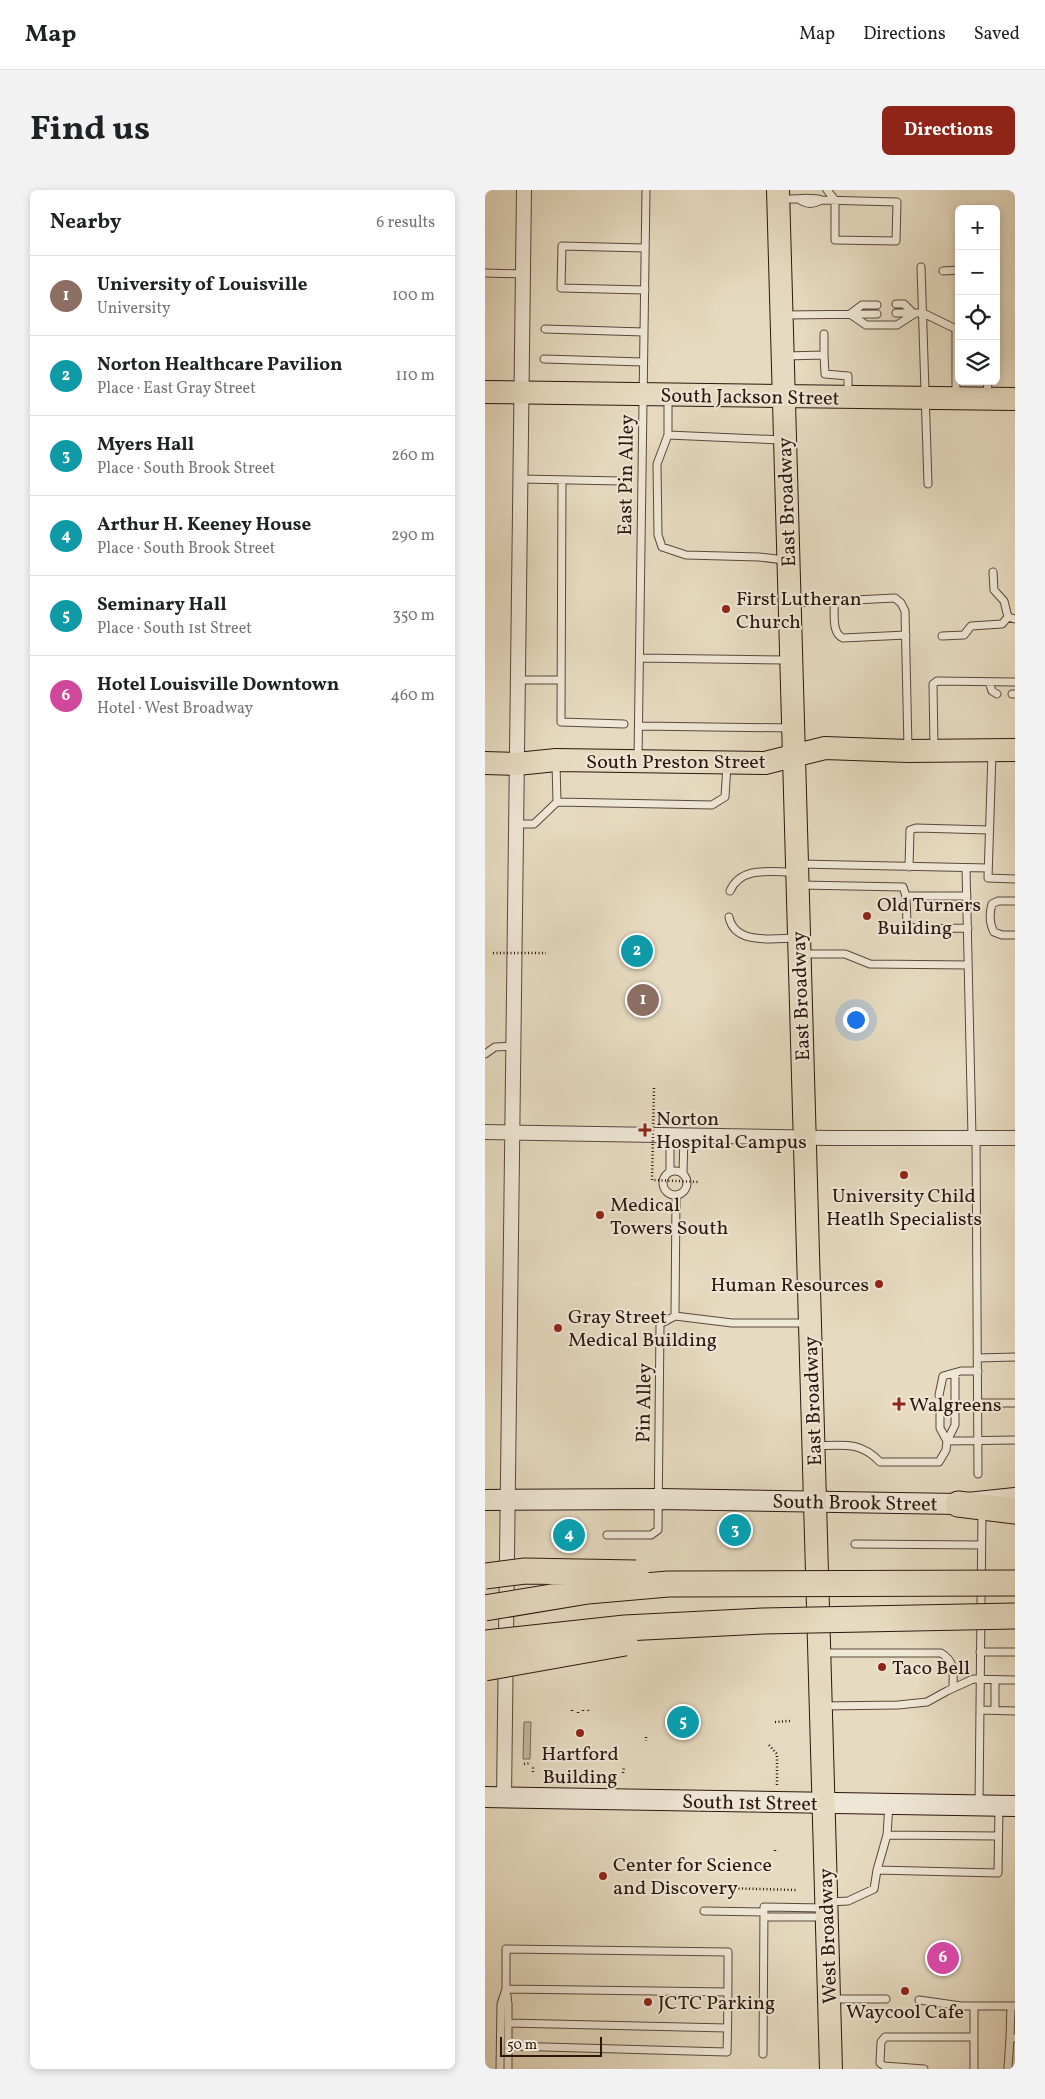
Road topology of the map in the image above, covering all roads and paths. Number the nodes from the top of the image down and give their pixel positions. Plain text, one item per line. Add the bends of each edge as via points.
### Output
1 (525, 190) edge
2 (647, 190) edge
3 (827, 190) edge
4 (778, 194) edge
5 (835, 200) junction
6 (645, 248) junction
7 (921, 267) dead end
8 (955, 270) edge
9 (943, 271) dead end
10 (485, 273) edge
11 (523, 274) junction
12 (645, 290) junction
13 (897, 304) dead end
14 (877, 305) dead end
15 (896, 313) dead end
16 (923, 313) junction
17 (850, 314) junction
18 (877, 314) dead end
19 (914, 314) junction
20 (781, 315) junction
21 (955, 328) edge
22 (545, 329) dead end
23 (644, 332) junction
24 (825, 334) dead end
25 (824, 355) junction
26 (782, 356) junction
27 (544, 359) dead end
28 (643, 362) junction
29 (957, 385) edge
30 (987, 390) edge
31 (485, 392) edge
32 (522, 393) junction
33 (643, 395) junction
34 (667, 395) junction
35 (783, 396) junction
36 (848, 397) junction
37 (925, 398) junction
38 (956, 399) junction
39 (1015, 399) edge
40 (668, 435) junction
41 (785, 440) junction
42 (521, 479) junction
43 (562, 480) junction
44 (621, 481) dead end
45 (928, 484) dead end
46 (788, 561) junction
47 (993, 572) dead end
48 (834, 601) junction
49 (790, 603) junction
50 (1012, 618) edge
51 (906, 635) junction
52 (942, 636) dead end
53 (640, 658) junction
54 (791, 660) junction
55 (518, 680) junction
56 (561, 680) junction
57 (989, 682) junction
58 (1015, 682) edge
59 (997, 694) dead end
60 (624, 724) dead end
61 (639, 726) junction
62 (793, 728) junction
63 (992, 750) junction
64 (1015, 750) edge
65 (908, 751) junction
66 (934, 751) junction
67 (793, 756) junction
68 (557, 760) junction
69 (638, 761) junction
70 (485, 763) edge
71 (727, 763) junction
72 (517, 764) junction
73 (557, 802) junction
74 (516, 824) junction
75 (989, 830) junction
76 (909, 866) junction
77 (966, 868) junction
78 (988, 868) junction
79 (797, 874) junction
80 (1015, 879) edge
81 (730, 891) dead end
82 (906, 896) junction
83 (967, 896) junction
84 (1015, 901) edge
85 (729, 916) dead end
86 (968, 928) junction
87 (1015, 935) edge
88 (799, 946) junction
89 (493, 953) dead end
90 (546, 953) dead end
91 (968, 965) junction
92 (514, 1046) junction
93 (485, 1054) edge
94 (654, 1088) dead end
95 (485, 1132) edge
96 (513, 1133) junction
97 (677, 1135) junction
98 (804, 1137) junction
99 (974, 1137) junction
100 (1015, 1138) edge
101 (670, 1172) junction
102 (683, 1174) junction
103 (700, 1182) dead end
104 (676, 1196) junction
105 (675, 1316) junction
106 (809, 1323) junction
107 (1015, 1356) edge
108 (977, 1358) junction
109 (978, 1371) junction
110 (955, 1373) junction
111 (939, 1395) dead end
112 (978, 1403) junction
113 (1015, 1404) edge
114 (940, 1413) dead end
115 (1015, 1440) edge
116 (947, 1441) junction
117 (978, 1441) junction
118 (813, 1446) junction
119 (977, 1474) dead end
120 (1015, 1498) edge
121 (485, 1500) edge
122 (508, 1500) junction
123 (659, 1500) junction
124 (815, 1502) junction
125 (974, 1502) junction
126 (1015, 1511) edge
127 (607, 1534) dead end
128 (855, 1544) dead end
129 (981, 1544) junction
130 (485, 1576) edge
131 (1015, 1583) edge
132 (791, 1584) junction
133 (485, 1608) edge
134 (1015, 1616) edge
135 (763, 1621) junction
136 (485, 1643) edge
137 (980, 1652) junction
138 (1015, 1652) edge
139 (819, 1653) junction
140 (485, 1668) edge
141 (980, 1679) junction
142 (995, 1680) junction
143 (1015, 1680) edge
144 (953, 1688) junction
145 (820, 1706) junction
146 (981, 1710) junction
147 (995, 1710) junction
148 (1015, 1711) edge
149 (775, 1722) dead end
150 (790, 1722) dead end
151 (646, 1737) dead end
152 (646, 1741) dead end
153 (769, 1745) dead end
154 (524, 1764) dead end
155 (623, 1767) dead end
156 (533, 1772) dead end
157 (623, 1773) dead end
158 (777, 1789) dead end
159 (495, 1797) edge
160 (823, 1803) junction
161 (889, 1804) junction
162 (998, 1806) edge
163 (887, 1835) junction
164 (998, 1836) junction
165 (877, 1870) junction
166 (721, 1888) dead end
167 (796, 1890) dead end
168 (826, 1909) junction
169 (704, 1911) dead end
170 (764, 1912) junction
171 (506, 1989) junction
172 (728, 1992) junction
173 (829, 1999) junction
174 (886, 2000) dead end
175 (919, 2000) dead end
176 (974, 2006) junction
177 (1013, 2006) edge
178 (508, 2023) junction
179 (727, 2028) junction
180 (974, 2038) junction
181 (1012, 2038) edge
182 (508, 2046) junction
183 (763, 2054) dead end
184 (500, 2069) edge
185 (508, 2069) edge
186 (831, 2069) edge
187 (924, 2069) edge
188 (974, 2069) edge
189 (1008, 2069) edge

1 - 11 street
2 - 6 lane, East Pin Alley
3 - 5 lane
4 - 5 lane via 800,200 814,197
4 - 20 main road, East Broadway
5 - 5 lane via 897,202 896,241 835,240
6 - 12 lane, East Pin Alley
6 - 12 lane via 562,246 561,288
7 - 16 lane
8 - 9 lane
10 - 11 lane
11 - 32 street
12 - 23 lane, East Pin Alley
13 - 19 lane via 904,304
14 - 17 lane via 862,305
15 - 19 lane
16 - 19 lane
16 - 21 lane
16 - 37 lane
17 - 18 lane
17 - 19 lane via 866,325 897,325
17 - 20 lane
20 - 26 main road, East Broadway
22 - 23 lane
23 - 28 lane, East Pin Alley
24 - 25 lane
25 - 26 lane
25 - 36 lane via 825,374 848,376
26 - 35 main road, East Broadway
27 - 28 lane
28 - 33 lane, East Pin Alley
29 - 38 lane
30 - 38 main road, South Jackson Street
30 - 39 main road, South Jackson Street
31 - 32 main road, South Jackson Street
32 - 33 main road, South Jackson Street
32 - 42 street
33 - 34 main road, South Jackson Street
33 - 53 lane, East Pin Alley
34 - 35 main road, South Jackson Street
34 - 40 lane
35 - 36 main road, South Jackson Street
35 - 41 main road, East Broadway
36 - 37 main road, South Jackson Street
37 - 38 main road, South Jackson Street
37 - 45 lane
40 - 41 lane
40 - 46 lane via 657,464 658,535 662,547 686,555
41 - 46 main road, East Broadway
42 - 43 lane
42 - 55 street
43 - 44 lane
43 - 56 lane
46 - 49 main road, East Broadway
47 - 50 lane via 994,590
48 - 49 lane
48 - 51 lane via 895,598 905,611
48 - 51 lane via 835,632 843,638
49 - 54 main road, East Broadway
50 - 52 lane via 1002,624 971,626 964,636
51 - 65 lane
53 - 54 lane
53 - 61 lane, East Pin Alley
54 - 62 main road, East Broadway
55 - 56 lane
55 - 72 street
56 - 60 lane via 561,722
57 - 58 lane
57 - 59 lane via 991,691
57 - 66 lane via 937,681 933,684
61 - 62 lane
61 - 69 lane, East Pin Alley
62 - 67 main road, East Broadway
63 - 64 main road, South Preston Street
63 - 66 main road, South Preston Street
63 - 75 lane
65 - 66 main road, South Preston Street
65 - 67 main road, South Preston Street via 825,748
67 - 71 main road, South Preston Street via 765,763
67 - 79 main road, East Broadway
68 - 69 main road, South Preston Street
68 - 72 main road, South Preston Street
68 - 73 lane
69 - 71 main road, South Preston Street
70 - 72 main road, South Preston Street
71 - 73 lane via 725,797 712,805
72 - 74 street
73 - 74 lane via 534,824
74 - 92 street
75 - 76 lane via 911,830
75 - 78 lane
76 - 77 lane
76 - 79 lane
77 - 78 lane
77 - 83 lane
78 - 80 lane via 988,878
79 - 81 lane via 747,874 733,883
79 - 82 lane via 903,887
79 - 88 main road, East Broadway
82 - 83 lane
82 - 86 lane via 907,923 911,927
83 - 86 lane
84 - 87 lane via 998,901 992,904 990,913 994,932
85 - 88 lane via 735,932 744,937
86 - 91 lane
88 - 91 lane via 845,954 870,964
88 - 98 main road, East Broadway
89 - 90 path, bridge
91 - 99 lane
92 - 93 lane via 495,1047
92 - 96 street
94 - 103 path, bridge via 653,1180
95 - 96 street
96 - 97 street
96 - 122 street
97 - 98 street
97 - 101 lane
97 - 102 lane
98 - 99 street
98 - 106 main road, East Broadway
99 - 100 street
99 - 108 lane
101 - 102 lane
101 - 104 lane via 663,1179 663,1184 667,1193
102 - 104 lane via 687,1188
104 - 105 lane
105 - 106 lane via 732,1323
105 - 123 lane, Pin Alley via 661,1324
106 - 118 main road, East Broadway
107 - 108 lane
108 - 109 lane
109 - 110 lane
109 - 112 lane
110 - 111 lane via 943,1376
110 - 116 lane via 955,1425
112 - 113 lane
112 - 117 lane
114 - 116 lane via 941,1428
115 - 117 lane
116 - 117 lane
116 - 118 lane via 939,1462 881,1462 859,1446
117 - 119 lane
118 - 124 main road, East Broadway
120 - 125 street, South Brook Street
121 - 122 street, South Brook Street
122 - 123 street, South Brook Street
122 - 159 street
123 - 124 street, South Brook Street
123 - 127 lane via 656,1533 639,1536
124 - 125 street, South Brook Street
124 - 139 main road, East Broadway
125 - 126 highway
125 - 129 lane
128 - 129 lane
129 - 137 lane
130 - 132 highway, bridge via 525,1571 622,1573
131 - 132 highway, bridge
132 - 133 highway, bridge via 668,1584 588,1591
134 - 135 highway, bridge
135 - 136 highway, bridge via 625,1628
135 - 140 highway, bridge
137 - 138 lane
137 - 141 lane
139 - 144 lane via 941,1653 950,1658
139 - 145 main road, East Broadway
141 - 142 lane
141 - 144 lane
141 - 146 lane
142 - 143 lane
142 - 147 lane
144 - 145 lane via 927,1702
145 - 160 main road, East Broadway
146 - 147 lane
146 - 162 lane
147 - 148 lane
149 - 150 path
151 - 152 path
153 - 158 path via 777,1754
154 - 156 path via 532,1765
155 - 157 path
159 - 160 street, South 1st Street
160 - 161 street, South 1st Street
160 - 168 main road, West Broadway
161 - 162 street, South 1st Street
161 - 163 lane
162 - 164 lane
163 - 164 lane
163 - 165 lane
164 - 165 lane via 998,1873
165 - 168 lane via 874,1889
166 - 167 path
168 - 170 lane
168 - 173 main road, West Broadway
169 - 170 lane
170 - 183 lane
171 - 172 lane
171 - 172 lane via 506,1949 728,1952
171 - 178 lane
171 - 184 lane via 501,2004
172 - 179 lane
173 - 174 lane
173 - 186 main road, West Broadway
175 - 176 lane
176 - 177 lane
176 - 180 lane
177 - 181 lane
178 - 179 lane
178 - 182 lane
179 - 182 lane via 727,2052
180 - 187 lane via 885,2037 881,2042 881,2063 884,2066
180 - 188 lane
181 - 189 lane
182 - 185 lane

